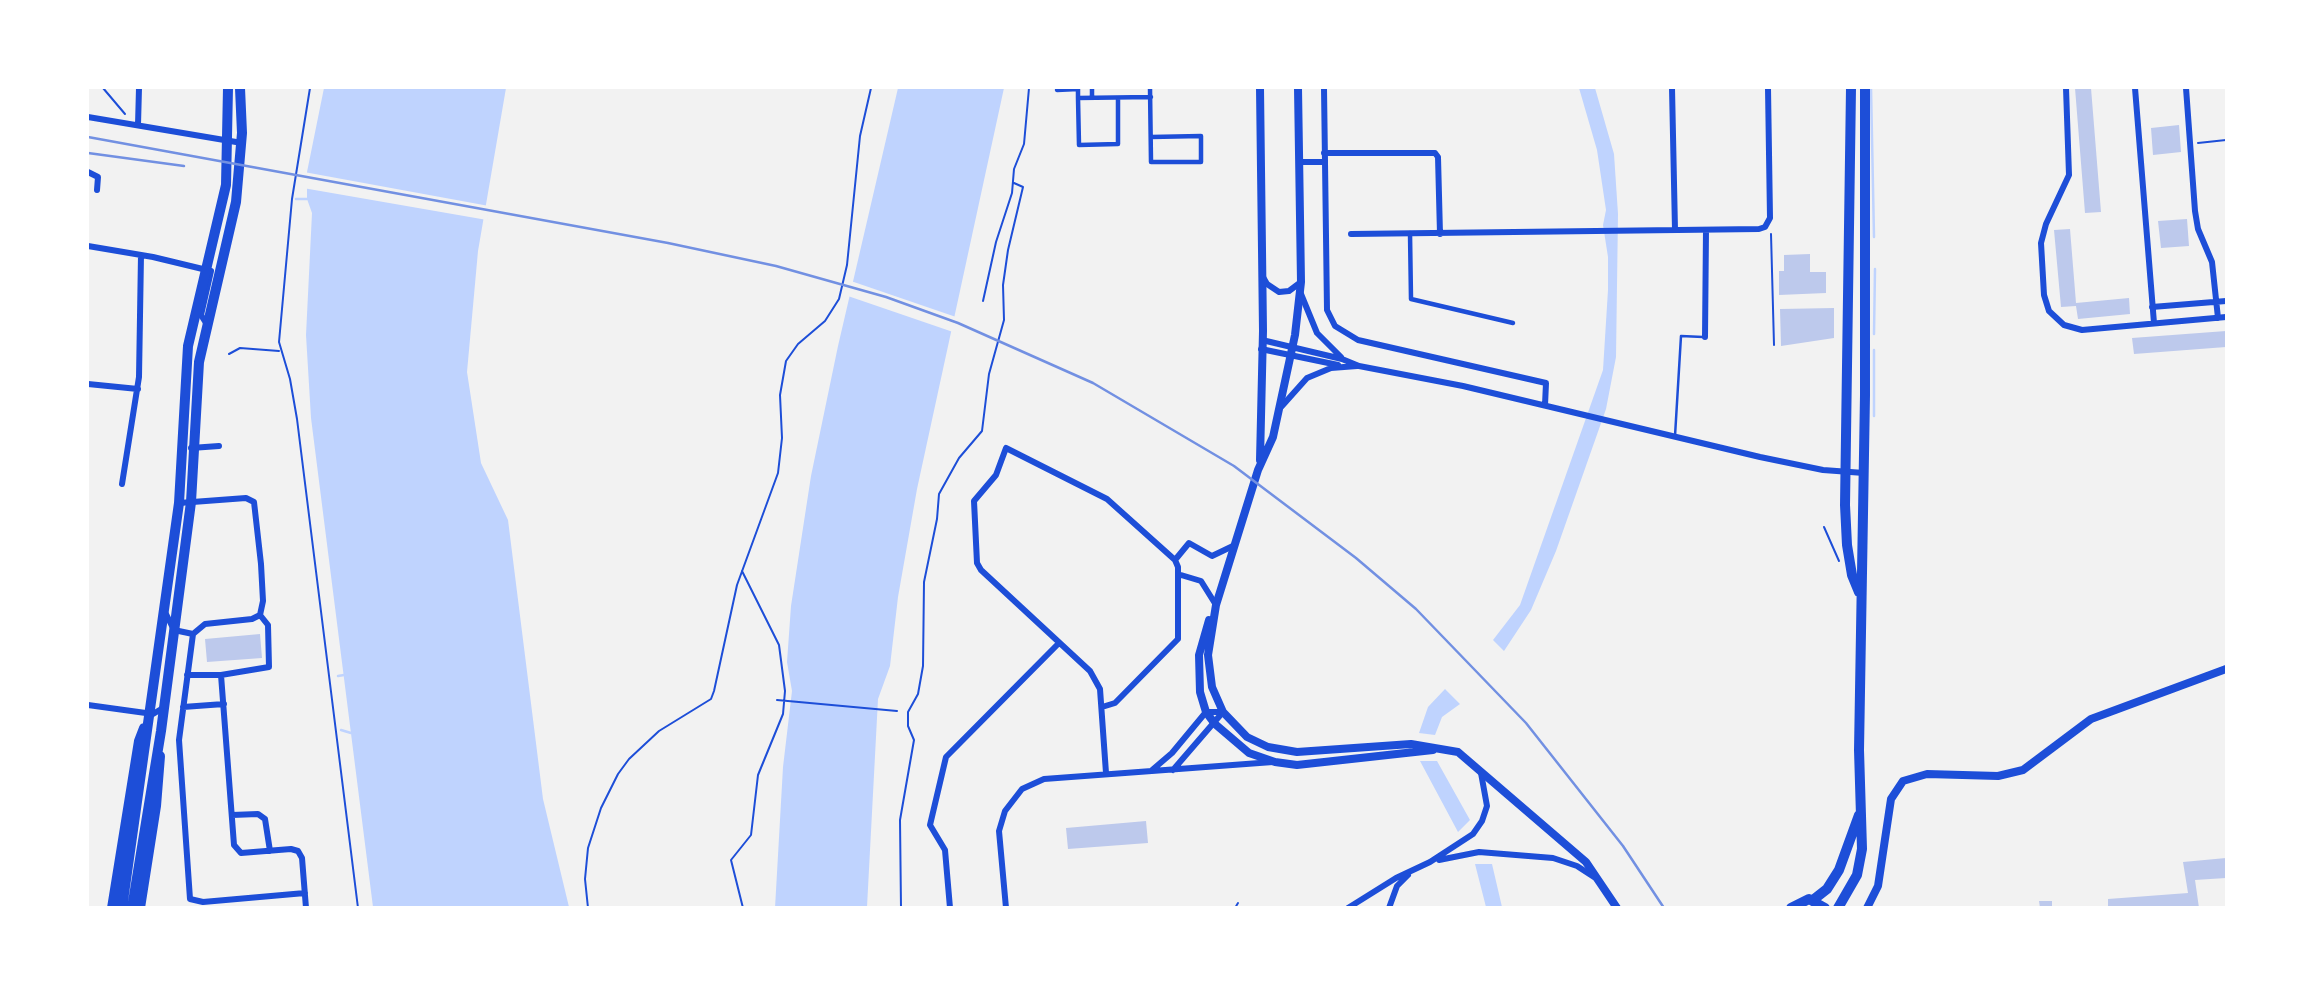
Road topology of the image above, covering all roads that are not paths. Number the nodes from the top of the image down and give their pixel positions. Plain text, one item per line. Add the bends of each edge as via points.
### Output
1 (139, 88) edge
2 (228, 88) edge
3 (240, 88) edge
4 (1092, 88) edge
5 (1150, 88) edge
6 (1260, 88) edge
7 (1298, 88) edge
8 (1324, 88) edge
9 (1672, 88) edge
10 (1768, 88) edge
11 (1851, 88) edge
12 (1865, 88) edge
13 (2066, 88) edge
14 (2135, 88) edge
15 (2186, 88) edge
16 (1056, 90) dead end
17 (1118, 97) junction
18 (1151, 97) junction
19 (1078, 98) junction
20 (1093, 98) junction
21 (88, 117) edge
22 (138, 125) junction
23 (1151, 136) junction
24 (229, 141) junction
25 (242, 143) junction
26 (1324, 153) junction
27 (1300, 162) junction
28 (1325, 162) junction
29 (88, 172) edge
30 (97, 190) dead end
31 (1675, 230) junction
32 (1706, 230) junction
33 (1410, 233) junction
34 (1440, 233) junction
35 (1351, 234) dead end
36 (88, 246) edge
37 (141, 255) junction
38 (88, 256) edge
39 (203, 269) junction
40 (1262, 275) junction
41 (1301, 282) junction
42 (1300, 293) junction
43 (2227, 301) edge
44 (2216, 302) junction
45 (2152, 307) junction
46 (2227, 317) edge
47 (2218, 318) junction
48 (206, 323) junction
49 (1513, 323) dead end
50 (2154, 323) junction
51 (1705, 337) joint
52 (1262, 345) junction
53 (1292, 351) junction
54 (1342, 359) junction
55 (1359, 366) junction
56 (1344, 367) junction
57 (88, 383) edge
58 (138, 390) junction
59 (1545, 405) junction
60 (1281, 407) junction
61 (1675, 436) junction
62 (219, 446) dead end
63 (194, 447) junction
64 (183, 449) junction
65 (1258, 470) junction
66 (1846, 472) junction
67 (1864, 472) junction
68 (122, 484) dead end
69 (191, 502) junction
70 (179, 503) junction
71 (1235, 545) junction
72 (1175, 560) junction
73 (1181, 576) junction
74 (167, 595) junction
75 (1861, 596) junction
76 (1216, 605) junction
77 (260, 615) junction
78 (174, 630) junction
79 (193, 634) junction
80 (1059, 643) junction
81 (2227, 668) edge
82 (187, 675) junction
83 (221, 675) junction
84 (224, 704) junction
85 (88, 705) edge
86 (164, 707) junction
87 (183, 707) junction
88 (1101, 707) junction
89 (1206, 712) junction
90 (1223, 712) junction
91 (149, 714) junction
92 (1215, 724) junction
93 (161, 731) junction
94 (1449, 748) junction
95 (1275, 762) junction
96 (1479, 768) junction
97 (1151, 771) junction
98 (1173, 771) junction
99 (1106, 772) junction
100 (1860, 811) junction
101 (232, 816) junction
102 (270, 851) junction
103 (1430, 862) junction
104 (1415, 870) junction
105 (1604, 884) junction
106 (305, 893) junction
107 (1813, 900) junction
108 (190, 904) edge
109 (203, 905) edge
110 (112, 908) edge
111 (122, 908) edge
112 (132, 908) edge
113 (140, 908) edge
114 (306, 908) edge
115 (950, 908) edge
116 (1006, 908) edge
117 (1348, 908) edge
118 (1389, 908) edge
119 (1617, 908) edge
120 (1791, 908) edge
121 (1825, 908) edge
122 (1838, 908) edge
123 (1867, 908) edge

1 - 22 street
2 - 24 main road
3 - 25 main road
4 - 20 street
5 - 18 street
6 - 40 street
7 - 27 street
8 - 26 street
9 - 31 street
10 - 32 street via 1770,218 1759,229
11 - 66 main road
12 - 67 main road
13 - 50 street via 2071,162 2041,243 2046,304 2056,319 2073,329
14 - 45 street
15 - 44 street via 2198,229 2214,274
16 - 19 street via 1079,89
17 - 18 street
17 - 19 street via 1118,145 1079,145
17 - 20 street
18 - 23 street
19 - 20 street
21 - 22 street
22 - 24 street
23 - 23 street via 1152,162 1201,162 1201,136
24 - 25 street
24 - 39 main road via 222,212
25 - 48 main road via 234,214
26 - 28 street
26 - 34 street via 1435,153
27 - 28 street
27 - 41 street
28 - 59 street via 1327,310 1335,326 1358,341 1546,383
29 - 30 street via 96,175
31 - 32 street
31 - 34 street
32 - 51 street
33 - 34 street
33 - 35 street
33 - 49 street via 1411,299
36 - 37 street
36 - 38 street
37 - 39 street
37 - 58 street
39 - 48 street via 212,275 201,315
39 - 64 main road via 188,346
40 - 41 street via 1279,292
40 - 52 street
41 - 42 street
42 - 53 street
42 - 54 street via 1317,332
43 - 44 street
44 - 45 street
44 - 47 street
45 - 50 street
46 - 47 street
47 - 50 street
48 - 63 main road
51 - 61 lane via 1681,336
52 - 53 street
52 - 65 street
53 - 54 street
53 - 56 street
53 - 60 street
54 - 55 street
55 - 56 street
55 - 59 street
56 - 60 street via 1307,378
57 - 58 street
58 - 68 street
59 - 61 street
60 - 65 street
61 - 66 street
62 - 63 street
63 - 64 street
63 - 69 main road
64 - 70 main road
65 - 71 street
66 - 67 street
66 - 75 main road via 1847,545
67 - 75 main road
69 - 70 street
69 - 77 street via 246,498 256,505 263,601
69 - 78 main road
70 - 74 main road
71 - 72 street via 1212,556 1189,543
71 - 76 street
72 - 73 street
72 - 80 street via 1107,499 1006,448 996,475 974,501 977,562
73 - 76 street via 1201,581
73 - 88 street via 1176,642 1115,704
74 - 78 street via 166,615
74 - 91 main road
75 - 100 main road
76 - 89 street via 1198,665
76 - 90 street via 1208,665
77 - 79 street via 253,620 205,624
77 - 83 street via 268,625 269,667
78 - 79 street
78 - 86 main road
79 - 82 street
80 - 88 street via 1090,671 1100,689
80 - 115 street via 946,757 930,825 945,850
81 - 123 street via 2091,719 2023,770 1998,776 1927,774 1903,781 1891,799 1878,886
82 - 83 street
82 - 87 street
83 - 84 street
84 - 87 street
84 - 101 street
85 - 91 street
86 - 91 street
86 - 93 main road
87 - 108 street via 179,747
88 - 99 street
89 - 90 street
89 - 92 street
89 - 97 street
90 - 92 street
90 - 94 street via 1247,737 1268,747 1297,752 1411,744
91 - 110 main road via 139,741
91 - 111 main road
92 - 95 street via 1249,753
92 - 98 street
93 - 112 main road
93 - 113 main road via 156,806
94 - 95 street via 1297,765
94 - 96 street
95 - 98 street
96 - 103 street via 1488,796 1484,817 1472,834
96 - 105 street via 1586,862
97 - 98 street
97 - 99 street
99 - 116 street via 1044,779 1012,799 999,831
100 - 107 main road via 1839,870
100 - 122 main road via 1862,849 1857,875
101 - 102 street via 265,818
101 - 102 street via 236,850
102 - 106 street via 298,851
103 - 104 street
103 - 105 street via 1479,852 1553,858 1577,866
104 - 117 street
104 - 118 street via 1397,886
105 - 119 street
106 - 109 street
106 - 114 street
107 - 120 main road via 1802,900
107 - 121 main road
108 - 109 street

